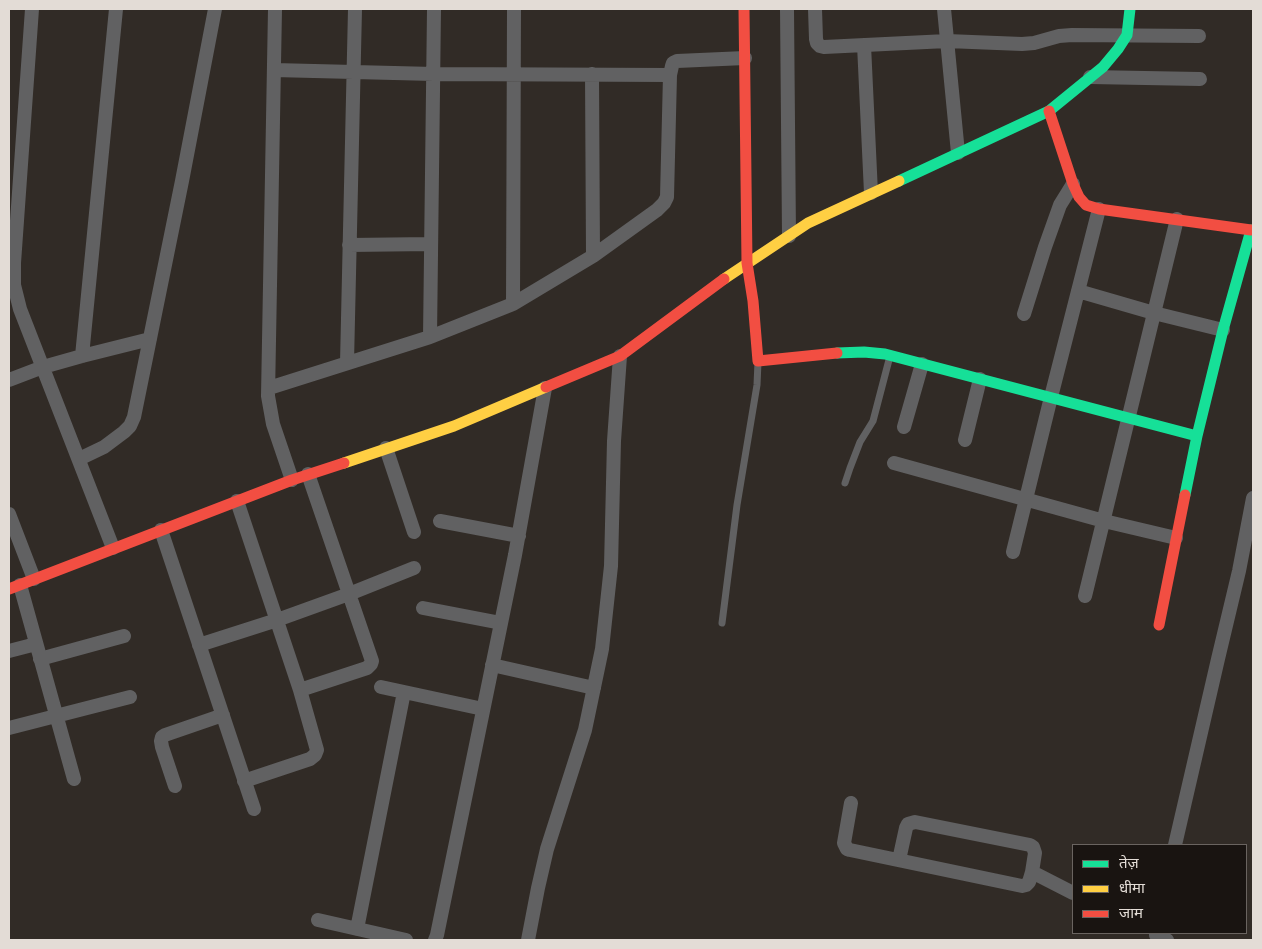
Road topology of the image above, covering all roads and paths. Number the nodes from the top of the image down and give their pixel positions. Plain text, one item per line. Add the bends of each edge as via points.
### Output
1 (32, 9) edge
2 (116, 9) edge
3 (215, 9) edge
4 (275, 9) edge
5 (355, 9) edge
6 (434, 9) edge
7 (514, 9) edge
8 (744, 9) edge
9 (787, 9) edge
10 (815, 9) edge
11 (944, 9) edge
12 (1130, 9) edge
13 (1127, 35) junction
14 (1199, 36) dead end
15 (947, 41) junction
16 (864, 44) junction
17 (744, 58) junction
18 (274, 70) junction
19 (353, 72) junction
20 (514, 73) junction
21 (434, 74) junction
22 (592, 74) junction
23 (670, 74) junction
24 (1090, 77) junction
25 (1200, 80) dead end
26 (1049, 110) junction
27 (958, 153) junction
28 (1073, 184) junction
29 (871, 193) junction
30 (1099, 209) junction
31 (1177, 219) junction
32 (1252, 230) edge
33 (789, 236) junction
34 (431, 244) junction
35 (349, 245) junction
36 (594, 256) junction
37 (748, 263) junction
38 (1078, 291) junction
39 (513, 304) junction
40 (1024, 314) dead end
41 (1154, 314) junction
42 (1223, 330) junction
43 (430, 337) junction
44 (150, 339) junction
45 (82, 356) junction
46 (620, 356) junction
47 (890, 356) junction
48 (758, 361) junction
49 (347, 363) junction
50 (922, 364) junction
51 (43, 367) junction
52 (980, 379) junction
53 (9, 380) edge
54 (269, 388) junction
55 (545, 388) junction
56 (1051, 397) junction
57 (1128, 419) junction
58 (904, 427) dead end
59 (1197, 436) junction
60 (965, 440) dead end
61 (386, 448) junction
62 (79, 459) junction
63 (894, 463) dead end
64 (308, 474) junction
65 (292, 480) junction
66 (845, 483) dead end
67 (1253, 498) edge
68 (1026, 499) junction
69 (237, 501) junction
70 (9, 514) edge
71 (440, 521) dead end
72 (1104, 521) junction
73 (161, 530) junction
74 (414, 532) dead end
75 (519, 536) junction
76 (1176, 538) junction
77 (114, 548) junction
78 (1013, 552) dead end
79 (414, 568) dead end
80 (1239, 571) junction
81 (1253, 573) edge
82 (34, 579) junction
83 (14, 587) edge
84 (349, 594) junction
85 (1085, 596) dead end
86 (422, 608) dead end
87 (276, 620) junction
88 (722, 622) dead end
89 (501, 623) junction
90 (1159, 625) dead end
91 (124, 636) dead end
92 (36, 644) junction
93 (199, 645) junction
94 (9, 651) edge
95 (40, 659) junction
96 (492, 664) junction
97 (381, 687) dead end
98 (594, 688) junction
99 (300, 690) junction
100 (404, 692) junction
101 (130, 697) dead end
102 (483, 709) junction
103 (223, 715) junction
104 (56, 716) junction
105 (9, 728) edge
106 (74, 780) dead end
107 (244, 781) junction
108 (174, 786) dead end
109 (851, 803) dead end
110 (254, 809) dead end
111 (1175, 844) edge
112 (899, 860) junction
113 (1032, 872) junction
114 (1072, 892) edge
115 (318, 920) dead end
116 (357, 929) junction
117 (406, 940) edge
118 (434, 940) edge
119 (528, 940) edge

1 - 51 street via 14,285
2 - 45 street
3 - 44 street
4 - 18 street
5 - 19 street
6 - 21 street
7 - 20 street
8 - 17 street
9 - 33 street
10 - 16 street via 816,39 820,46
11 - 15 street
12 - 13 street
13 - 14 street
13 - 15 street via 1059,36 1022,44
13 - 24 street via 1118,50
15 - 16 street
15 - 27 street
16 - 29 street
17 - 23 street via 676,61
17 - 37 street
18 - 19 street
18 - 54 street
19 - 21 street
19 - 35 street
20 - 21 street
20 - 22 street
20 - 39 street
21 - 34 street
22 - 23 street
22 - 36 street
23 - 36 street via 667,197 657,210
24 - 25 street
24 - 26 street
26 - 27 street
26 - 28 street
27 - 29 street
28 - 30 street via 1086,205
28 - 40 street via 1060,205
29 - 33 street via 808,223
30 - 31 street
30 - 38 street
31 - 32 street
31 - 41 street
32 - 42 street
33 - 37 street
34 - 35 street
34 - 43 street
35 - 49 street
36 - 39 street
37 - 46 street
37 - 48 street
38 - 41 street
38 - 56 street
39 - 43 street
41 - 42 street
41 - 57 street
42 - 59 street
43 - 49 street
44 - 45 street
44 - 62 street via 137,408 130,426 104,447
45 - 51 street
46 - 55 street
46 - 98 street via 611,566 602,649
47 - 48 street via 864,352
47 - 50 street
47 - 66 lane via 874,421 860,442
48 - 88 lane
49 - 54 street
50 - 52 street
50 - 58 street
51 - 53 street
51 - 62 street
52 - 56 street
52 - 60 street
54 - 65 street via 273,424
55 - 61 street via 454,426
55 - 75 street
56 - 57 street
56 - 68 street
57 - 59 street
57 - 72 street
59 - 76 street
61 - 64 street
61 - 74 street
62 - 77 street
63 - 68 street
64 - 65 street
64 - 84 street
65 - 69 street
67 - 80 street
68 - 72 street
68 - 78 street
69 - 73 street
69 - 87 street
70 - 82 street
71 - 75 street
72 - 76 street
72 - 85 street
73 - 77 street
73 - 93 street
75 - 89 street
76 - 90 street
77 - 82 street
79 - 84 street
80 - 81 street
80 - 111 street
82 - 83 street
83 - 92 street
84 - 87 street
84 - 99 street via 371,664
86 - 89 street
87 - 93 street
87 - 99 street
89 - 96 street
91 - 95 street
92 - 94 street
92 - 95 street
93 - 103 street
95 - 104 street
96 - 98 street
96 - 102 street
97 - 100 street
98 - 119 street via 585,730 547,849
99 - 107 street via 316,744 316,755
100 - 102 street
100 - 116 street
101 - 104 street
102 - 118 street
103 - 107 street
103 - 108 street via 162,737
104 - 105 street
104 - 106 street
107 - 110 street
109 - 112 street via 844,844 847,849
112 - 113 street via 1022,886 1029,882
112 - 113 street via 906,828 915,822 1030,845 1035,853
113 - 114 street
115 - 116 street
116 - 117 street

